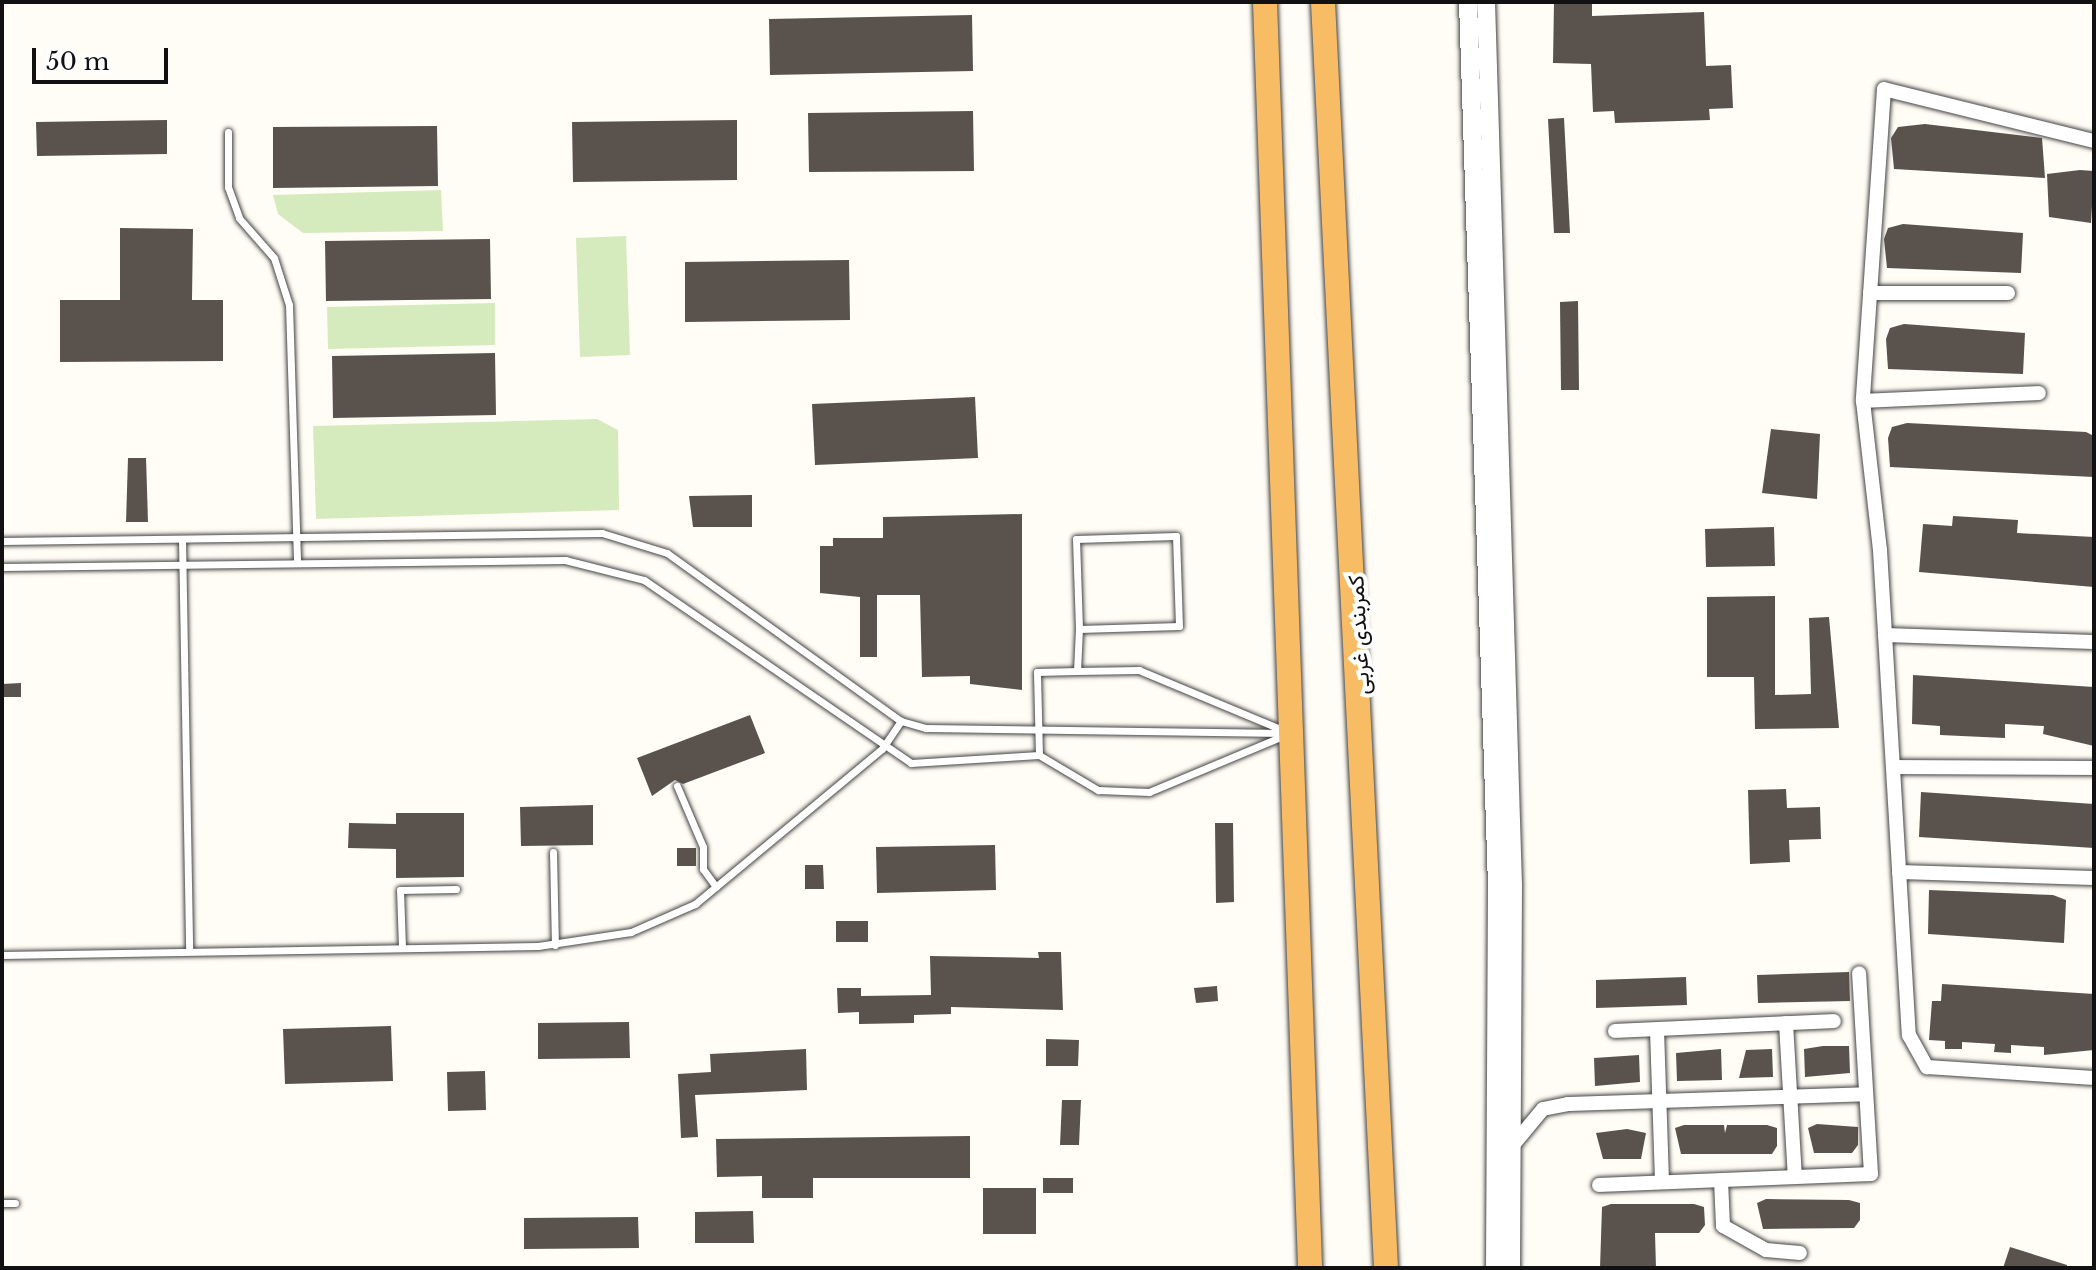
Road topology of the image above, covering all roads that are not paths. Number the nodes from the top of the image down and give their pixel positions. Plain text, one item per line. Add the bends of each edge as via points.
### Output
1 (1265, 2) edge
2 (1323, 2) edge
3 (1468, 2) edge
4 (1486, 2) edge
5 (228, 132) dead end
6 (2094, 141) edge
7 (1870, 293) junction
8 (2008, 293) dead end
9 (2039, 393) dead end
10 (1863, 401) junction
11 (297, 537) junction
12 (182, 539) junction
13 (2, 541) edge
14 (297, 561) junction
15 (182, 563) junction
16 (2, 567) edge
17 (1079, 629) junction
18 (1885, 635) junction
19 (2094, 642) edge
20 (1077, 671) junction
21 (901, 721) junction
22 (1038, 731) junction
23 (1291, 733) junction
24 (882, 749) junction
25 (1039, 755) junction
26 (1893, 767) junction
27 (2094, 768) edge
28 (677, 786) dead end
29 (553, 852) dead end
30 (1899, 872) junction
31 (2094, 878) edge
32 (716, 887) junction
33 (456, 889) dead end
34 (555, 945) junction
35 (402, 947) junction
36 (189, 951) junction
37 (2, 955) edge
38 (1859, 973) dead end
39 (1834, 1021) dead end
40 (1786, 1023) junction
41 (1657, 1030) junction
42 (1615, 1031) dead end
43 (2094, 1078) edge
44 (1866, 1094) junction
45 (1788, 1097) junction
46 (1659, 1103) junction
47 (1513, 1145) junction
48 (1795, 1177) junction
49 (1721, 1180) junction
50 (1662, 1182) junction
51 (1599, 1185) dead end
52 (2, 1203) edge
53 (15, 1203) dead end
54 (1800, 1253) dead end
55 (1310, 1268) edge
56 (1386, 1268) edge
57 (1495, 1268) edge
58 (1511, 1268) edge

1 - 23 highway
2 - 56 highway, کمربندی غربی
3 - 57 street via 1497,885
4 - 47 street via 1513,885
5 - 11 lane via 228,187 239,218 274,258 289,305
6 - 7 street via 1884,89
7 - 8 street
7 - 10 street
9 - 10 street
10 - 18 street
11 - 12 lane
11 - 14 lane
11 - 21 lane via 602,533 640,541 667,553
12 - 13 lane
12 - 15 lane
14 - 15 lane
14 - 24 lane via 519,557 644,580
15 - 16 lane
15 - 36 lane
17 - 17 lane via 1076,539 1176,536 1179,626
17 - 20 lane
18 - 19 street
18 - 26 street
20 - 22 lane via 1037,672
20 - 23 lane via 1139,670
21 - 22 lane
21 - 24 lane
22 - 23 lane
22 - 25 lane
23 - 25 lane via 1149,792 1098,790
23 - 55 highway
24 - 25 lane via 911,763
24 - 32 lane
26 - 27 street
26 - 30 street
28 - 32 lane via 703,847 703,869
29 - 34 lane
30 - 31 street
30 - 43 street via 1909,1035 1927,1067
32 - 34 lane via 671,920
33 - 35 lane via 400,890
34 - 35 lane
35 - 36 lane
36 - 37 lane
38 - 44 street
39 - 40 street
40 - 41 street
40 - 45 street
41 - 42 street
41 - 46 street
44 - 45 street
44 - 48 street via 1871,1174
45 - 46 street
45 - 48 street
46 - 47 street via 1543,1109
46 - 50 street
47 - 58 street
48 - 49 street
49 - 50 street
49 - 54 street via 1723,1226 1766,1250
50 - 51 street
52 - 53 lane

